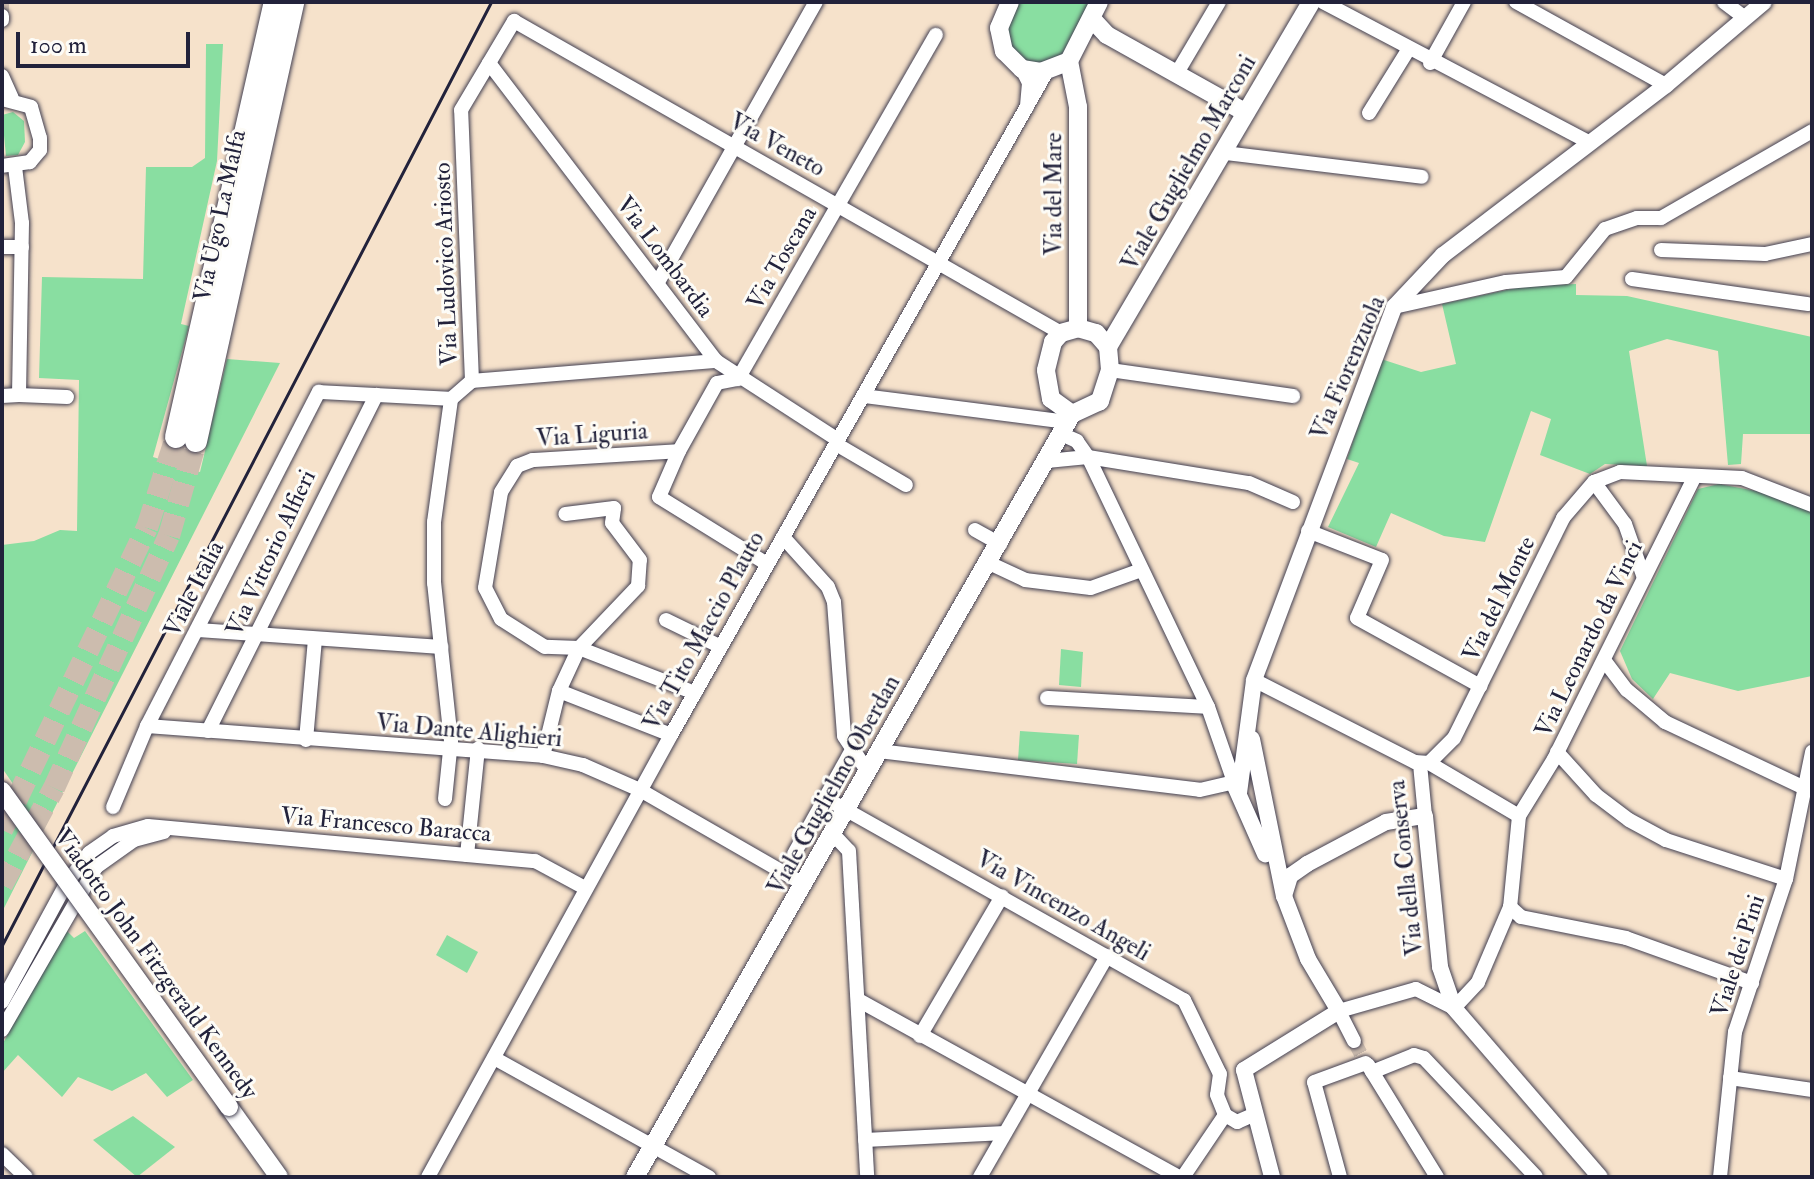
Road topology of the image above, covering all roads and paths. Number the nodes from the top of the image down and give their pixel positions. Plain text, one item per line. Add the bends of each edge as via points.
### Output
1 (266, 2) edge
2 (275, 2) edge
3 (293, 2) edge
4 (308, 2) edge
5 (816, 2) edge
6 (992, 2) edge
7 (1010, 2) edge
8 (1219, 2) edge
9 (1311, 2) edge
10 (1323, 2) edge
11 (1464, 2) edge
12 (1516, 2) edge
13 (1724, 2) edge
14 (1764, 2) edge
15 (1096, 11) edge
16 (1745, 18) junction
17 (999, 28) junction
18 (936, 35) dead end
19 (1408, 50) junction
20 (1069, 61) junction
21 (489, 63) junction
22 (1430, 63) junction
23 (1022, 69) junction
24 (1047, 71) junction
25 (1177, 73) junction
26 (2, 76) edge
27 (1666, 85) junction
28 (253, 90) junction
29 (7, 98) edge
30 (1027, 111) junction
31 (1245, 112) junction
32 (1369, 113) dead end
33 (1812, 131) edge
34 (1590, 143) junction
35 (732, 146) junction
36 (1225, 153) junction
37 (30, 162) junction
38 (8, 166) edge
39 (257, 167) junction
40 (1422, 177) dead end
41 (22, 193) junction
42 (838, 204) junction
43 (1812, 244) edge
44 (2, 247) edge
45 (22, 247) junction
46 (230, 248) junction
47 (1661, 250) dead end
48 (940, 263) junction
49 (1632, 279) dead end
50 (658, 282) junction
51 (1808, 304) dead end
52 (1394, 307) junction
53 (693, 331) junction
54 (1070, 331) junction
55 (1108, 347) junction
56 (716, 361) junction
57 (690, 362) junction
58 (1110, 370) junction
59 (738, 379) junction
60 (472, 381) junction
61 (19, 395) junction
62 (376, 395) junction
63 (2, 396) edge
64 (864, 396) junction
65 (1293, 396) dead end
66 (67, 397) dead end
67 (451, 399) junction
68 (1067, 424) junction
69 (186, 439) tunnel mouth
70 (837, 442) junction
71 (679, 451) junction
72 (1088, 457) junction
73 (1047, 461) junction
74 (1694, 478) junction
75 (1594, 482) junction
76 (906, 485) dead end
77 (1812, 489) edge
78 (1794, 495) junction
79 (1293, 502) dead end
80 (1812, 505) edge
81 (612, 523) dead end
82 (975, 530) dead end
83 (1308, 531) junction
84 (783, 537) junction
85 (1000, 544) junction
86 (989, 563) junction
87 (767, 564) junction
88 (1141, 570) junction
89 (1644, 578) junction
90 (666, 620) dead end
91 (198, 630) junction
92 (257, 634) junction
93 (315, 639) junction
94 (441, 647) junction
95 (721, 647) junction
96 (579, 648) junction
97 (1604, 660) junction
98 (1254, 680) junction
99 (1480, 686) junction
100 (559, 691) junction
101 (695, 693) junction
102 (1047, 698) dead end
103 (1208, 707) junction
104 (1249, 717) junction
105 (147, 726) junction
106 (208, 731) junction
107 (671, 735) junction
108 (306, 740) junction
109 (450, 748) junction
110 (478, 749) junction
111 (852, 750) junction
112 (879, 751) junction
113 (1557, 752) junction
114 (1812, 752) edge
115 (543, 756) junction
116 (1424, 763) junction
117 (868, 772) junction
118 (1239, 781) junction
119 (1261, 786) junction
120 (1807, 789) junction
121 (640, 790) junction
122 (2, 791) edge
123 (445, 799) dead end
124 (827, 799) junction
125 (113, 807) dead end
126 (848, 809) junction
127 (1425, 816) junction
128 (1519, 816) junction
129 (176, 829) junction
130 (833, 834) junction
131 (794, 854) dead end
132 (467, 855) junction
133 (1273, 855) junction
134 (1307, 864) junction
135 (1786, 879) junction
136 (805, 885) junction
137 (585, 888) junction
138 (1002, 896) junction
139 (1284, 896) junction
140 (1510, 907) junction
141 (1107, 956) junction
142 (1440, 967) junction
143 (1752, 983) junction
144 (1416, 989) junction
145 (860, 1001) junction
146 (2, 1002) edge
147 (1454, 1008) junction
148 (1339, 1011) junction
149 (2, 1030) edge
150 (920, 1036) junction
151 (1354, 1041) tunnel mouth
152 (494, 1058) junction
153 (1367, 1064) junction
154 (1244, 1070) junction
155 (1220, 1074) junction
156 (1730, 1078) junction
157 (1812, 1090) edge
158 (1026, 1095) junction
159 (1225, 1115) junction
160 (1253, 1115) junction
161 (1005, 1133) junction
162 (865, 1140) junction
163 (653, 1144) junction
164 (2, 1154) edge
165 (276, 1171) edge
166 (26, 1177) edge
167 (293, 1177) edge
168 (428, 1177) edge
169 (635, 1177) edge
170 (709, 1177) edge
171 (867, 1177) edge
172 (980, 1177) edge
173 (1181, 1177) edge
174 (1272, 1177) edge
175 (1340, 1177) edge
176 (1437, 1177) edge
177 (1536, 1177) edge
178 (1600, 1177) edge
179 (1720, 1177) edge

1 - 28 highway
2 - 28 highway, Via Ugo La Malfa
3 - 39 highway, Via Ugo La Malfa
4 - 39 highway
5 - 35 street
6 - 17 main road
7 - 17 main road
8 - 25 street
9 - 31 main road, Viale Guglielmo Marconi
10 - 19 street
11 - 22 street
12 - 27 street
13 - 16 street
14 - 16 street, Via Fiorenzuola
15 - 20 main road
15 - 25 main road via 1107,35
16 - 27 street, Via Fiorenzuola
17 - 23 main road via 1004,51
18 - 42 street, Via Toscana
19 - 22 street
19 - 32 street
20 - 24 main road
20 - 54 main road, Via del Mare via 1078,107
21 - 35 street, Via Veneto via 514,21
21 - 50 street, Via Lombardia
21 - 60 street, Via Ludovico Ariosto via 461,110
22 - 34 street
23 - 24 main road
23 - 30 street via 1029,83
24 - 30 street, Via Tito Maccio Plauto
25 - 31 main road
26 - 29 street
27 - 34 street, Via Fiorenzuola
28 - 46 highway, Via Ugo La Malfa
29 - 37 street via 31,107 39,118 40,150
30 - 48 street, Via Tito Maccio Plauto
31 - 36 main road, Viale Guglielmo Marconi
33 - 52 street via 1661,218 1637,218 1605,229 1566,277 1506,282
34 - 52 street, Via Fiorenzuola via 1443,255
35 - 42 street, Via Veneto
35 - 50 street
36 - 40 street
36 - 55 main road, Viale Guglielmo Marconi
37 - 38 street
37 - 41 street
38 - 41 street
39 - 46 highway, Via Ugo La Malfa
41 - 45 street
42 - 48 street, Via Veneto
42 - 59 street, Via Toscana
43 - 47 street via 1765,254
44 - 45 street
45 - 61 street
46 - 69 highway, Via Ugo La Malfa
48 - 54 street, Via Veneto
48 - 64 street, Via Tito Maccio Plauto
49 - 51 street
50 - 53 street, Via Lombardia
52 - 83 street, Via Fiorenzuola
53 - 56 street, Via Lombardia
53 - 57 street
54 - 55 main road via 1096,333
54 - 68 main road via 1048,352 1046,383
55 - 58 main road
56 - 57 street
56 - 59 street, Via Lombardia
57 - 60 street
58 - 65 street
58 - 68 main road via 1100,401
59 - 70 street, Via Lombardia
59 - 71 street, Via Liguria via 717,383
60 - 67 street, Via Ludovico Ariosto
61 - 63 street
61 - 66 street
62 - 67 street
62 - 91 street, Viale Italia via 319,392
62 - 92 street, Via Vittorio Alfieri
64 - 68 street
64 - 70 street, Via Tito Maccio Plauto
67 - 94 street, Via Ludovico Ariosto via 434,522
68 - 72 street
68 - 73 main road, Viale Guglielmo Oberdan
70 - 76 street, Via Lombardia
70 - 84 street, Via Tito Maccio Plauto
71 - 87 street via 659,497
71 - 96 street, Via Liguria via 533,460 517,466 501,492 485,588 501,619 521,635 545,647
72 - 73 street
72 - 79 street via 1249,483
72 - 88 street
73 - 85 main road, Viale Guglielmo Oberdan
74 - 75 street via 1620,472
74 - 78 street via 1742,478
74 - 89 street, Via Leonardo da Vinci
75 - 89 street via 1625,524
75 - 99 street, Via del Monte via 1563,518
77 - 78 street
78 - 80 street
81 - 96 street via 640,560 638,586
82 - 85 street
83 - 98 street, Via Fiorenzuola
83 - 99 street via 1382,560 1357,618
84 - 87 street, Via Tito Maccio Plauto
84 - 111 street via 828,587 834,602 844,736
85 - 86 main road, Viale Guglielmo Oberdan
86 - 88 street via 1025,580 1091,588
86 - 112 main road, Viale Guglielmo Oberdan
87 - 95 street, Via Tito Maccio Plauto
88 - 103 street
89 - 97 street, Via Leonardo da Vinci
90 - 95 street
91 - 92 street
91 - 105 street, Viale Italia
92 - 93 street
92 - 106 street, Via Vittorio Alfieri
93 - 94 street
93 - 108 street
94 - 109 street, Via Ludovico Ariosto
95 - 101 street, Via Tito Maccio Plauto
96 - 100 street
96 - 101 street, Via Liguria
97 - 113 street, Via Leonardo da Vinci
97 - 120 street via 1627,690 1665,722
98 - 104 street, Via Fiorenzuola
98 - 116 street
99 - 116 street, Via del Monte via 1454,738
100 - 107 street
100 - 115 street
101 - 107 street, Via Tito Maccio Plauto
102 - 103 street
103 - 118 street
104 - 118 street, Via Fiorenzuola
104 - 119 street, Via Fiorenzuola
105 - 106 street, Via Dante Alighieri
105 - 125 street, Viale Italia
106 - 108 street, Via Dante Alighieri
107 - 121 street, Via Tito Maccio Plauto
108 - 109 street, Via Dante Alighieri
109 - 110 street, Via Dante Alighieri
109 - 123 street, Via Ludovico Ariosto
110 - 115 street, Via Dante Alighieri
110 - 132 street
111 - 117 street
111 - 124 street
112 - 117 main road, Viale Guglielmo Oberdan
112 - 118 street via 1200,790
113 - 128 street, Via Leonardo da Vinci
113 - 135 street via 1596,795 1629,820 1666,840
114 - 120 street, Viale dei Pini
115 - 121 street, Via Dante Alighieri via 583,765
116 - 127 street, Via della Conserva
116 - 128 street
117 - 126 main road, Viale Guglielmo Oberdan
118 - 119 street
118 - 139 street
119 - 133 street, Via Fiorenzuola
120 - 135 street, Viale dei Pini
121 - 136 street, Via Dante Alighieri
121 - 137 street, Via Tito Maccio Plauto
122 - 165 main road, Viadotto John Fitzgerald Kennedy, bridge
124 - 126 street, Via Vincenzo Angeli
124 - 131 street
126 - 130 main road, Viale Guglielmo Oberdan
126 - 138 street, Via Vincenzo Angeli
127 - 134 street via 1386,822
127 - 142 street, Via della Conserva
128 - 140 street
129 - 132 street, Via Francesco Baracca
129 - 146 street, Via Francesco Baracca via 129,830 89,853 66,884
129 - 149 street, Via Francesco Baracca via 134,840 96,867
130 - 136 main road, Viale Guglielmo Oberdan
130 - 145 street via 849,851
132 - 137 street, Via Francesco Baracca via 535,861
133 - 134 street
133 - 139 street, Via Fiorenzuola
134 - 139 street via 1290,876
135 - 143 street, Viale dei Pini
136 - 163 main road, Viale Guglielmo Oberdan
137 - 152 street, Via Tito Maccio Plauto
138 - 141 street, Via Vincenzo Angeli
138 - 150 street
139 - 148 street via 1308,959
140 - 143 street via 1521,917 1626,938
140 - 147 street via 1478,982
141 - 155 street, Via Vincenzo Angeli via 1184,1000
141 - 158 street
142 - 144 street via 1435,979
142 - 147 street, Via della Conserva
143 - 156 street, Viale dei Pini via 1735,1032
144 - 147 street
144 - 148 street
145 - 150 street
145 - 162 street
147 - 178 street
148 - 151 street
148 - 154 street
150 - 158 street
152 - 163 street
152 - 168 street, Via Tito Maccio Plauto
153 - 175 street via 1314,1082
153 - 176 street
153 - 177 street via 1414,1055 1424,1058
154 - 155 street via 1230,1068
154 - 160 street via 1253,1092
155 - 159 street, Via Vincenzo Angeli via 1217,1095
156 - 157 street
156 - 179 street, Viale dei Pini
158 - 161 street
158 - 173 street
159 - 160 street via 1237,1122
159 - 173 street
160 - 174 street
161 - 162 street
161 - 172 street
162 - 171 street
163 - 169 main road, Viale Guglielmo Oberdan
163 - 170 street
164 - 166 street
165 - 167 main road

